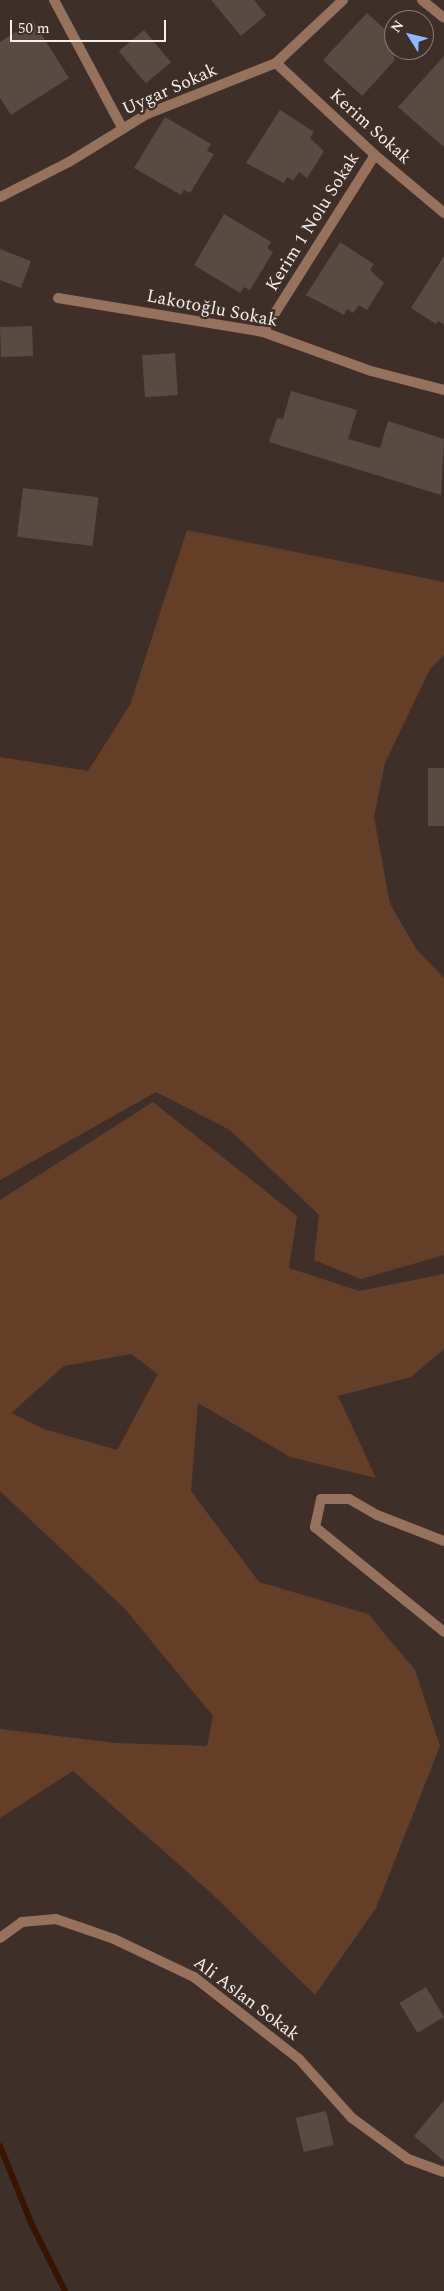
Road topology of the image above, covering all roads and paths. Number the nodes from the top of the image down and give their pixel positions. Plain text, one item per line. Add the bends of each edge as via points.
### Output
1 (54, 0) edge
2 (343, 0) edge
3 (422, 0) edge
4 (444, 18) edge
5 (276, 63) junction
6 (123, 129) junction
7 (375, 155) junction
8 (0, 197) edge
9 (444, 213) edge
10 (58, 298) dead end
11 (263, 332) junction
12 (444, 390) edge
13 (444, 1542) edge
14 (444, 1632) edge
15 (0, 1938) edge
16 (444, 2172) edge

1 - 6 street
2 - 5 street, Uygar Sokak
3 - 4 street
5 - 6 street, Uygar Sokak via 147,114
5 - 7 street, Kerim Sokak
6 - 8 street, Uygar Sokak via 69,162
7 - 9 street, Kerim Sokak
7 - 11 street, Kerim 1 Nolu Sokak
10 - 11 street, Lakotoğlu Sokak
11 - 12 street, Lakotoğlu Sokak via 370,371
13 - 14 street via 377,1515 350,1499 321,1498 315,1527
15 - 16 street, Ali Aslan Sokak via 22,1922 56,1919 114,1939 194,1977 299,2059 352,2118 408,2159

